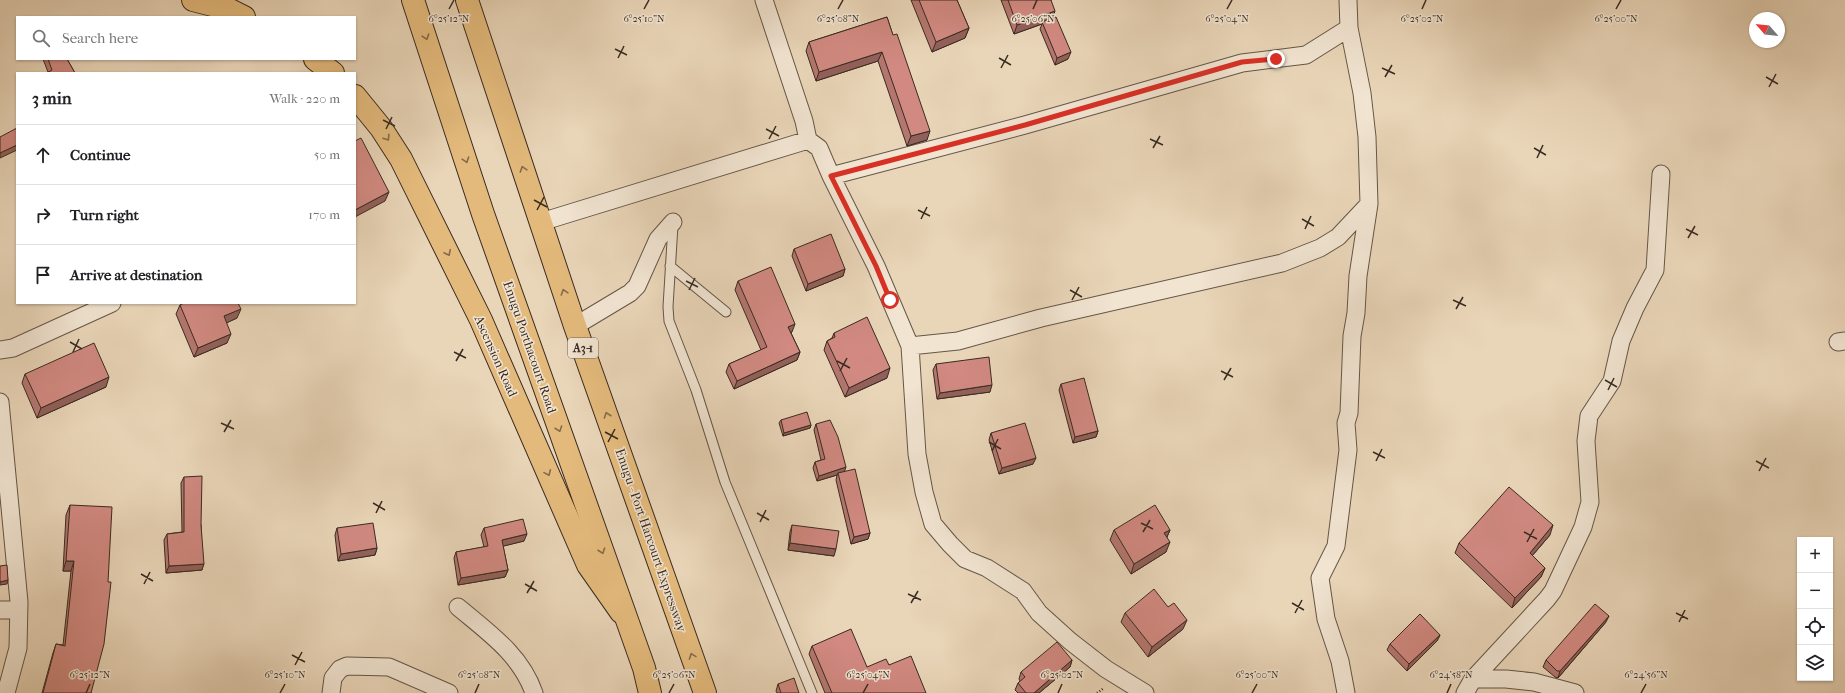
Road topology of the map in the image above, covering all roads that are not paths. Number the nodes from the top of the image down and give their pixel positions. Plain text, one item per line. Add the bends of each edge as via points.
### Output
1 (193, 0) edge
2 (413, 0) edge
3 (467, 0) edge
4 (764, 0) edge
5 (1348, 0) edge
6 (242, 16) edge
7 (1349, 28) junction
8 (316, 60) edge
9 (332, 72) edge
10 (356, 97) edge
11 (808, 140) junction
12 (1661, 174) dead end
13 (831, 176) junction
14 (1369, 204) junction
15 (541, 222) junction
16 (673, 222) joint
17 (670, 266) junction
18 (110, 304) edge
19 (726, 312) dead end
20 (575, 326) junction
21 (910, 346) junction
22 (0, 350) edge
23 (0, 402) edge
24 (458, 607) dead end
25 (0, 610) edge
26 (19, 610) junction
27 (626, 621) junction
28 (1469, 686) edge
29 (6, 693) edge
30 (331, 693) edge
31 (449, 693) edge
32 (534, 693) edge
33 (650, 693) edge
34 (705, 693) edge
35 (812, 693) edge
36 (1145, 693) edge
37 (1346, 693) edge
38 (1575, 693) edge

1 - 6 main road
2 -> 27 main road, Enugu Porthacourt Road via 483,214
15 -> 3 main road, Enugu - Port Harcourt Expressway / A3-1
4 - 11 street
5 - 7 street
7 - 13 street via 1306,55 1242,62 1025,125
7 - 14 street via 1362,93 1367,137
8 - 9 main road
10 -> 27 main road, Ascension Road via 381,128 401,159 481,320 588,565
11 - 13 street via 818,148
11 - 15 street
12 - 28 street via 1655,270 1621,341 1612,381 1589,416 1586,441 1590,502 1583,527 1547,599
13 - 21 street via 876,266
14 - 21 street via 1338,237 1320,248 1282,263 1041,318 958,341
14 - 37 street via 1352,336 1349,413 1346,423 1348,450 1336,546 1320,578 1326,619 1340,661
20 -> 15 main road, Enugu - Port Harcourt Expressway / A3-1
16 - 17 lane
16 - 20 street via 658,239 637,286 630,293
17 - 19 lane
17 - 35 lane via 669,321 696,390 725,482
18 - 22 street via 13,348
34 -> 20 main road, Enugu - Port Harcourt Expressway / A3-1
21 - 36 street via 917,454 933,524 965,559 987,568 1023,590 1039,613 1070,641 1106,669
23 - 26 street
24 - 32 street via 507,649 530,679
25 - 26 street
26 - 29 street via 18,648
27 - 33 main road, Enugu Porthacourt Road via 644,668
28 - 38 street via 1506,679 1534,682
30 - 31 street via 333,678 340,669 347,666 389,667

